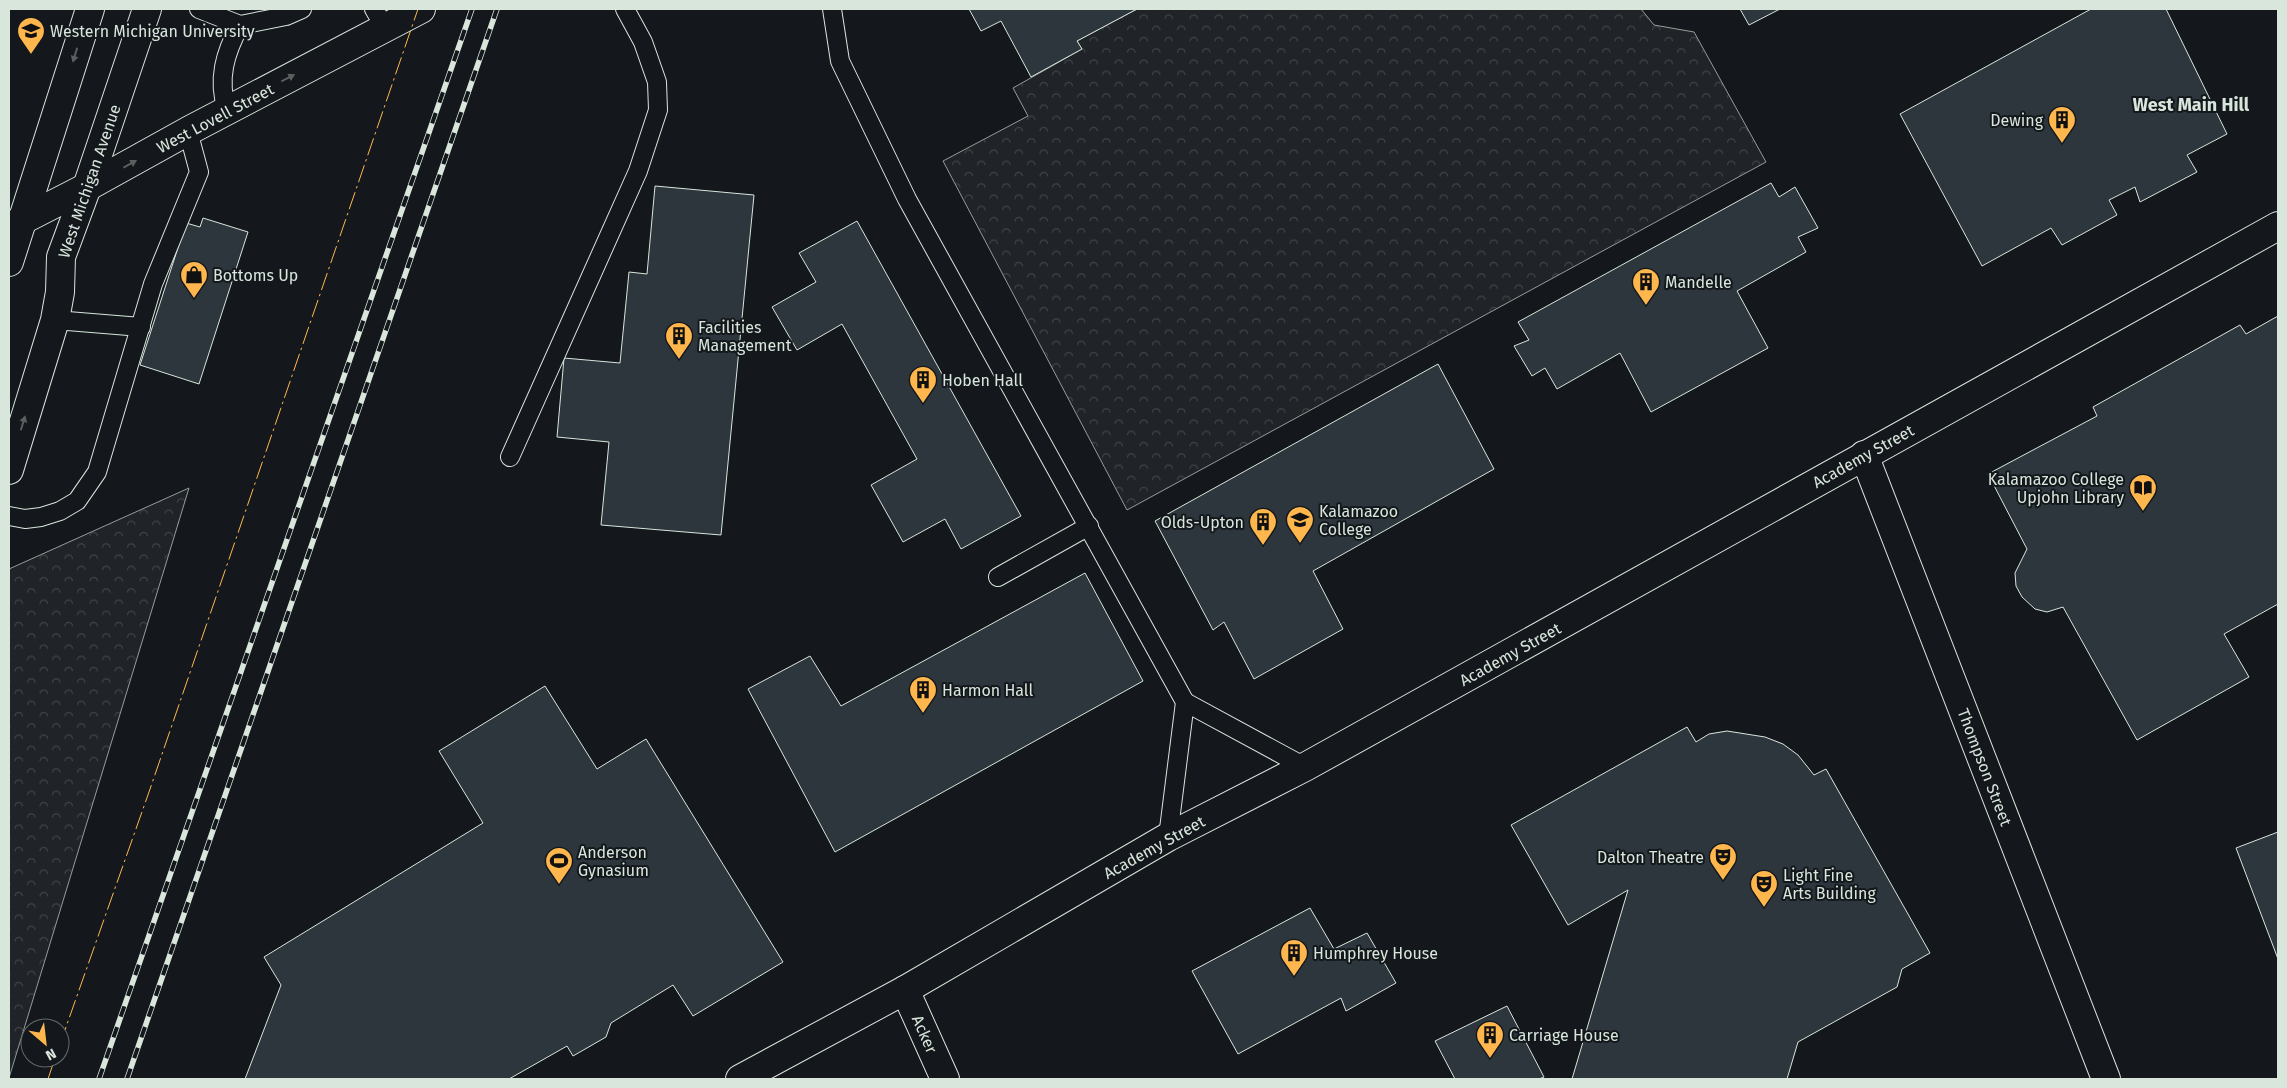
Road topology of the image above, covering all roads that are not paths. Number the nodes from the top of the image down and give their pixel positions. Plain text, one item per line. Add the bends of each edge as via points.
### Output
1 (90, 9) edge
2 (147, 9) edge
3 (199, 9) edge
4 (302, 9) edge
5 (421, 9) edge
6 (625, 9) edge
7 (832, 9) edge
8 (380, 19) edge
9 (240, 25) junction
10 (227, 110) junction
11 (188, 131) junction
12 (87, 187) junction
13 (14, 225) edge
14 (2278, 226) edge
15 (9, 262) edge
16 (55, 320) junction
17 (141, 327) junction
18 (1864, 455) junction
19 (510, 457) dead end
20 (9, 470) edge
21 (9, 516) edge
22 (1089, 526) junction
23 (998, 577) dead end
24 (1185, 702) junction
25 (1305, 767) junction
26 (1168, 837) junction
27 (905, 990) junction
28 (740, 1079) edge
29 (945, 1079) edge
30 (2106, 1079) edge

1 -> 13 street
2 - 12 street, West Michigan Avenue
3 - 9 lane
4 - 9 lane via 286,16
5 - 8 street, West Lovell Street
6 - 19 lane via 643,42 657,82 658,110 638,171
7 - 22 lane via 840,61 907,199
10 -> 8 street, West Lovell Street
9 - 10 lane via 223,62 222,94
10 - 11 street, West Lovell Street
12 -> 11 street, West Lovell Street
11 - 17 lane via 199,172 153,284
12 - 13 street, West Lovell Street
12 - 16 street, West Michigan Avenue via 62,257
13 - 15 street
14 - 18 street, Academy Street
16 - 17 lane
20 -> 16 street, West Michigan Avenue
17 - 21 lane via 97,472 82,494 60,511 41,518
18 - 25 street, Academy Street
18 - 30 street, Thompson Street
22 - 23 lane
22 - 24 lane
24 - 25 lane
24 - 26 lane
25 - 26 street, Academy Street
26 - 27 street, Academy Street
27 - 28 street, Academy Street
27 - 29 street, Acker

